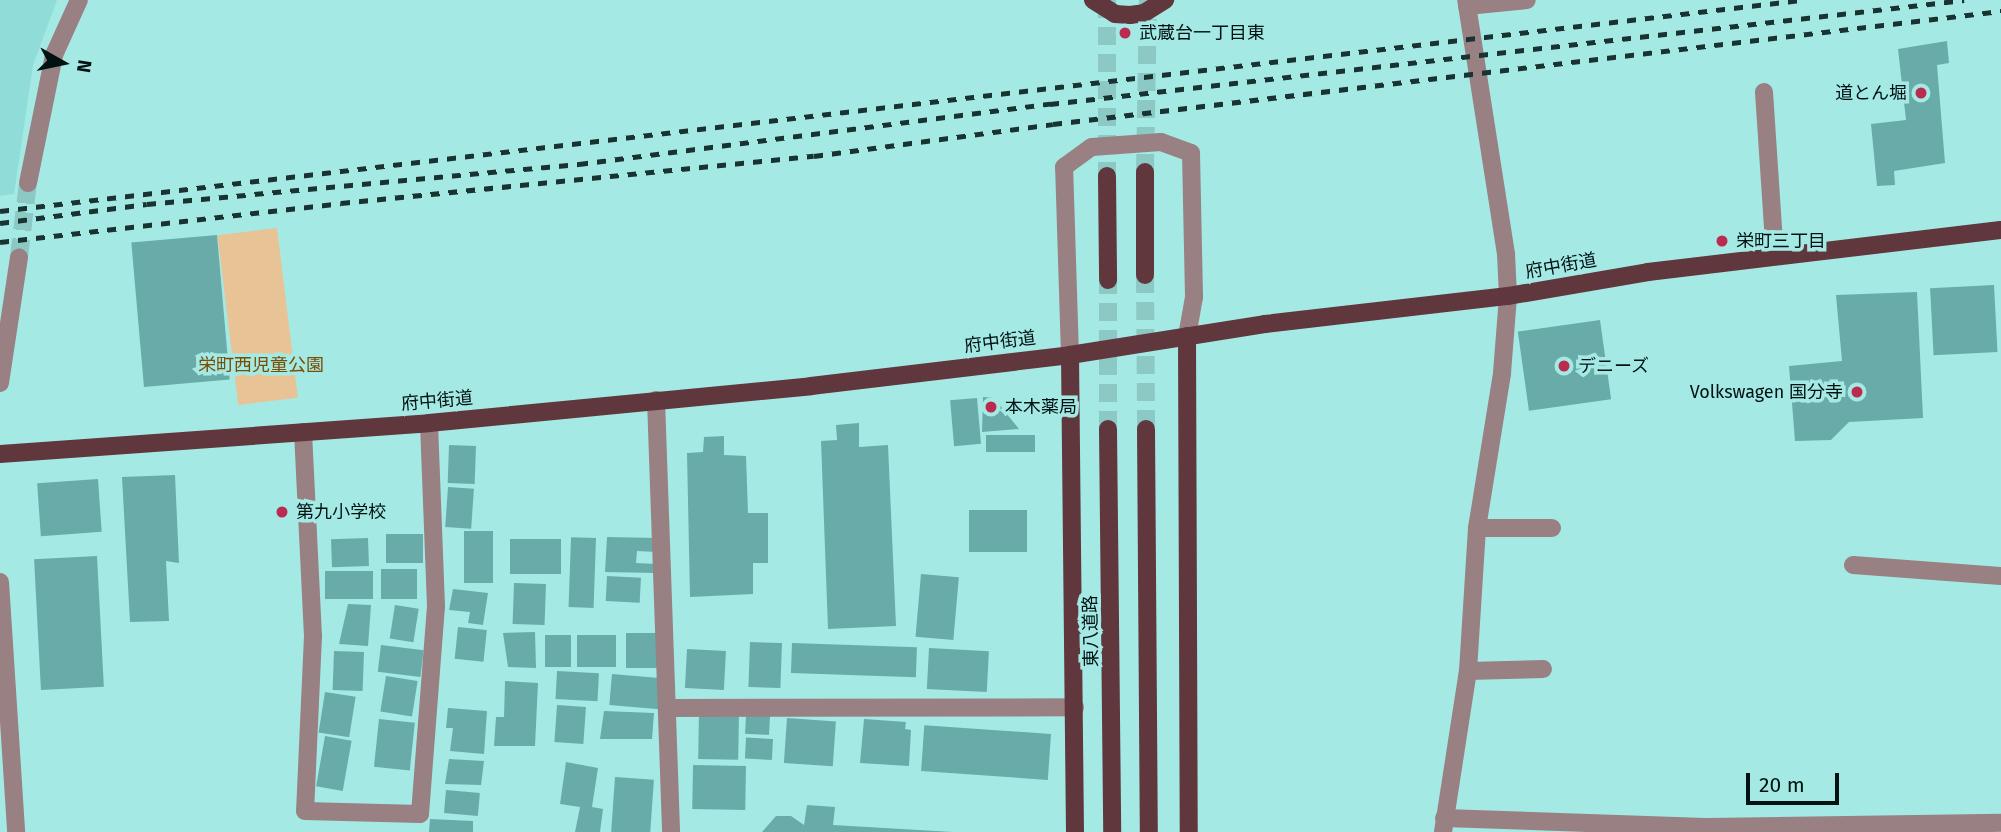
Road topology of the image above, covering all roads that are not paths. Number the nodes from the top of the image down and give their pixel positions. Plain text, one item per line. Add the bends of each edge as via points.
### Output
1 (79, 0) edge
2 (1093, 0) edge
3 (1165, 0) edge
4 (1527, 0) edge
5 (1466, 3) edge
6 (1764, 92) dead end
7 (1145, 172) tunnel mouth
8 (1107, 176) tunnel mouth
9 (29, 183) tunnel mouth
10 (2001, 230) edge
11 (1775, 256) junction
12 (19, 257) tunnel mouth
13 (1145, 275) tunnel mouth
14 (1108, 280) tunnel mouth
15 (1508, 296) junction
16 (1187, 336) junction
17 (1070, 355) junction
18 (0, 383) edge
19 (656, 400) junction
20 (429, 424) junction
21 (1108, 429) tunnel mouth
22 (1146, 429) tunnel mouth
23 (303, 432) junction
24 (0, 454) edge
25 (1477, 528) junction
26 (1552, 528) dead end
27 (1853, 565) dead end
28 (2001, 576) edge
29 (0, 582) edge
30 (1543, 669) dead end
31 (1468, 671) junction
32 (1075, 707) junction
33 (669, 709) junction
34 (2001, 823) edge
35 (1443, 825) edge
36 (16, 832) edge
37 (671, 832) edge
38 (1075, 832) edge
39 (1112, 832) edge
40 (1149, 832) edge
41 (1189, 832) edge

1 - 9 street via 54,55
2 - 3 main road via 1115,14 1130,15 1144,13
4 - 5 street
5 - 15 street via 1506,254
6 - 11 street
7 - 13 main road
8 - 14 main road
10 - 11 main road, 府中街道
11 - 15 main road, 府中街道
12 - 18 street
15 - 16 main road, 府中街道
15 - 25 street via 1502,373
16 - 17 main road, 府中街道
16 - 17 street via 1194,297 1191,153 1161,142 1092,147 1064,167
16 - 41 main road
17 - 19 main road, 府中街道
17 - 32 main road
19 - 20 main road, 府中街道
19 - 33 street
20 - 23 main road, 府中街道
20 - 23 street via 436,606 420,814 305,811 313,636
21 - 39 main road, 東八道路
22 - 40 main road
23 - 24 main road, 府中街道
25 - 26 street
25 - 31 street
27 - 28 street
29 - 36 street
30 - 31 street
31 - 35 street
32 - 33 street
32 - 38 main road
33 - 37 street
34 - 35 street

